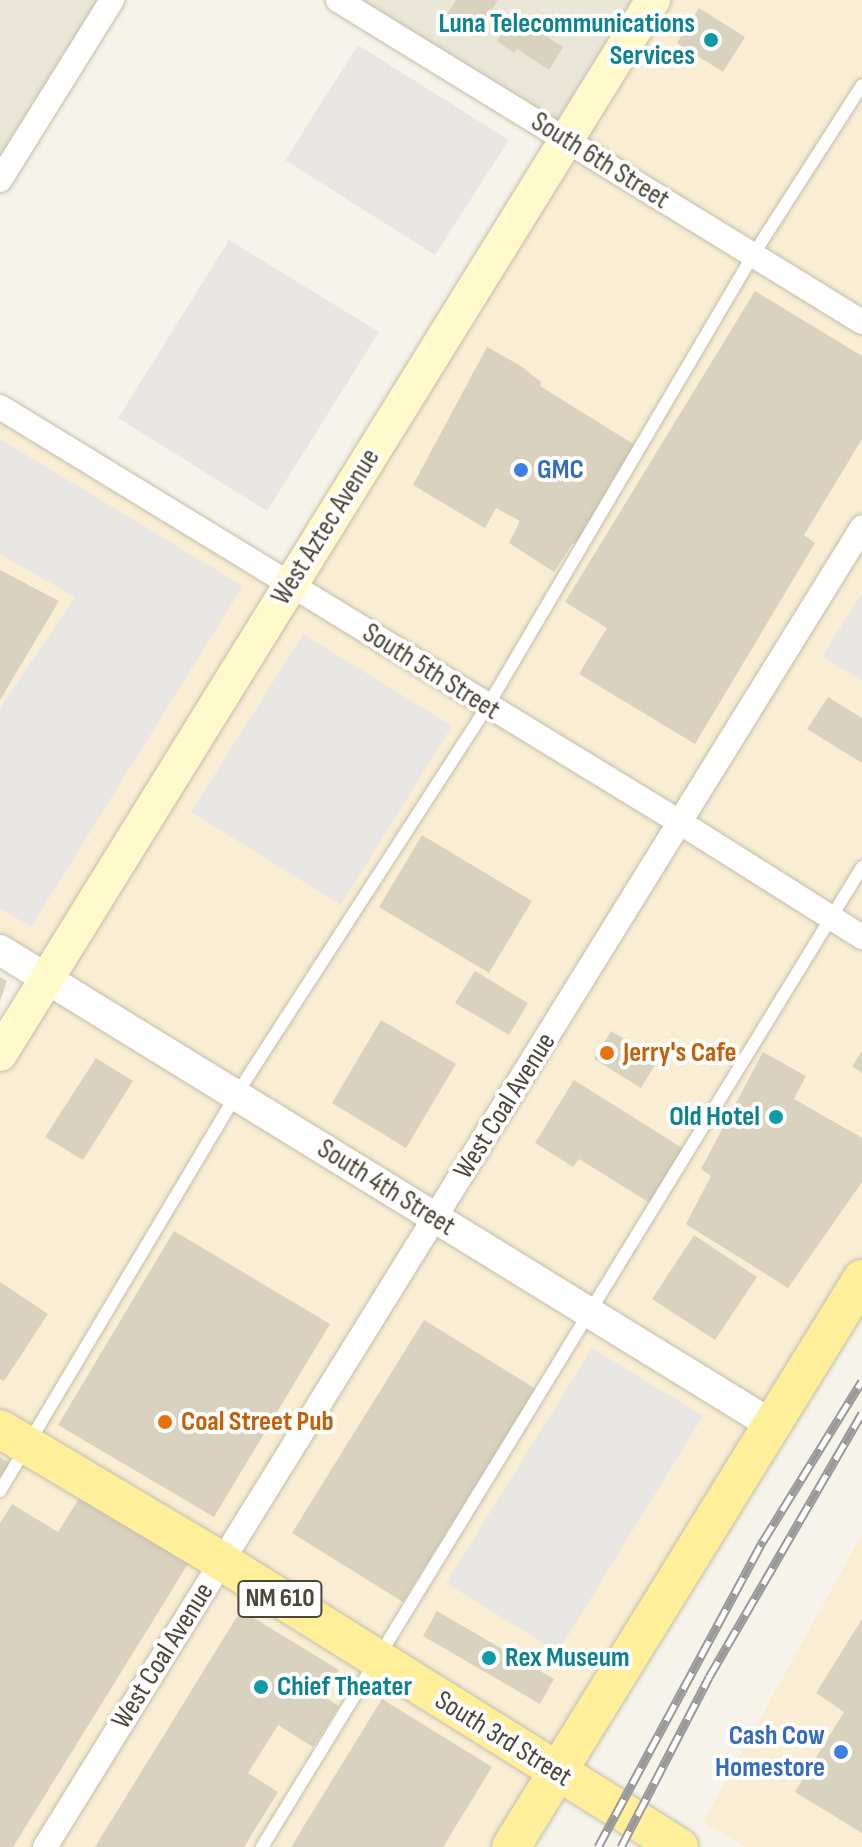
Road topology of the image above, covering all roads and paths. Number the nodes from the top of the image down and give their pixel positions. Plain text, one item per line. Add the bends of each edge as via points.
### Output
1 (112, 0) edge
2 (338, 0) edge
3 (653, 0) edge
4 (862, 85) edge
5 (566, 140) junction
6 (0, 180) edge
7 (753, 255) junction
8 (862, 322) edge
9 (0, 407) edge
10 (862, 528) edge
11 (290, 586) junction
12 (487, 707) junction
13 (681, 823) junction
14 (862, 867) edge
15 (830, 918) junction
16 (862, 937) edge
17 (0, 950) edge
18 (47, 979) junction
19 (0, 1054) edge
20 (236, 1095) junction
21 (435, 1218) junction
22 (862, 1279) edge
23 (587, 1311) junction
24 (772, 1425) junction
25 (14, 1438) edge
26 (0, 1491) edge
27 (221, 1561) junction
28 (376, 1660) junction
29 (557, 1772) junction
30 (45, 1847) edge
31 (262, 1847) edge
32 (511, 1847) edge
33 (679, 1847) edge

1 - 6 street
2 - 5 street, South 6th Street
3 - 5 main road, West Aztec Avenue
4 - 7 lane
5 - 7 street, South 6th Street
5 - 11 main road, West Aztec Avenue
7 - 8 street, South 6th Street
7 - 12 lane
9 - 11 street, South 5th Street
10 - 13 street, West Coal Avenue
11 - 12 street, South 5th Street
11 - 18 main road, West Aztec Avenue
12 - 13 street, South 5th Street
12 - 20 lane
13 - 15 street, South 5th Street
13 - 21 street, West Coal Avenue
14 - 15 lane
15 - 16 street, South 5th Street
15 - 23 lane
17 - 18 street, South 4th Street
18 - 19 main road, West Aztec Avenue
18 - 20 street, South 4th Street
20 - 21 street, South 4th Street
20 - 25 lane
21 - 23 street, South 4th Street
21 - 27 street, West Coal Avenue
22 - 24 main road
23 - 24 street, South 4th Street
23 - 28 lane
24 - 29 main road
25 - 26 lane
25 - 27 main road, South 3rd Street / NM 610
27 - 28 main road, South 3rd Street / NM 610
27 - 30 street, West Coal Avenue
28 - 29 main road, South 3rd Street / NM 610
28 - 31 lane
29 - 32 main road
29 - 33 main road, South 3rd Street / NM 610

